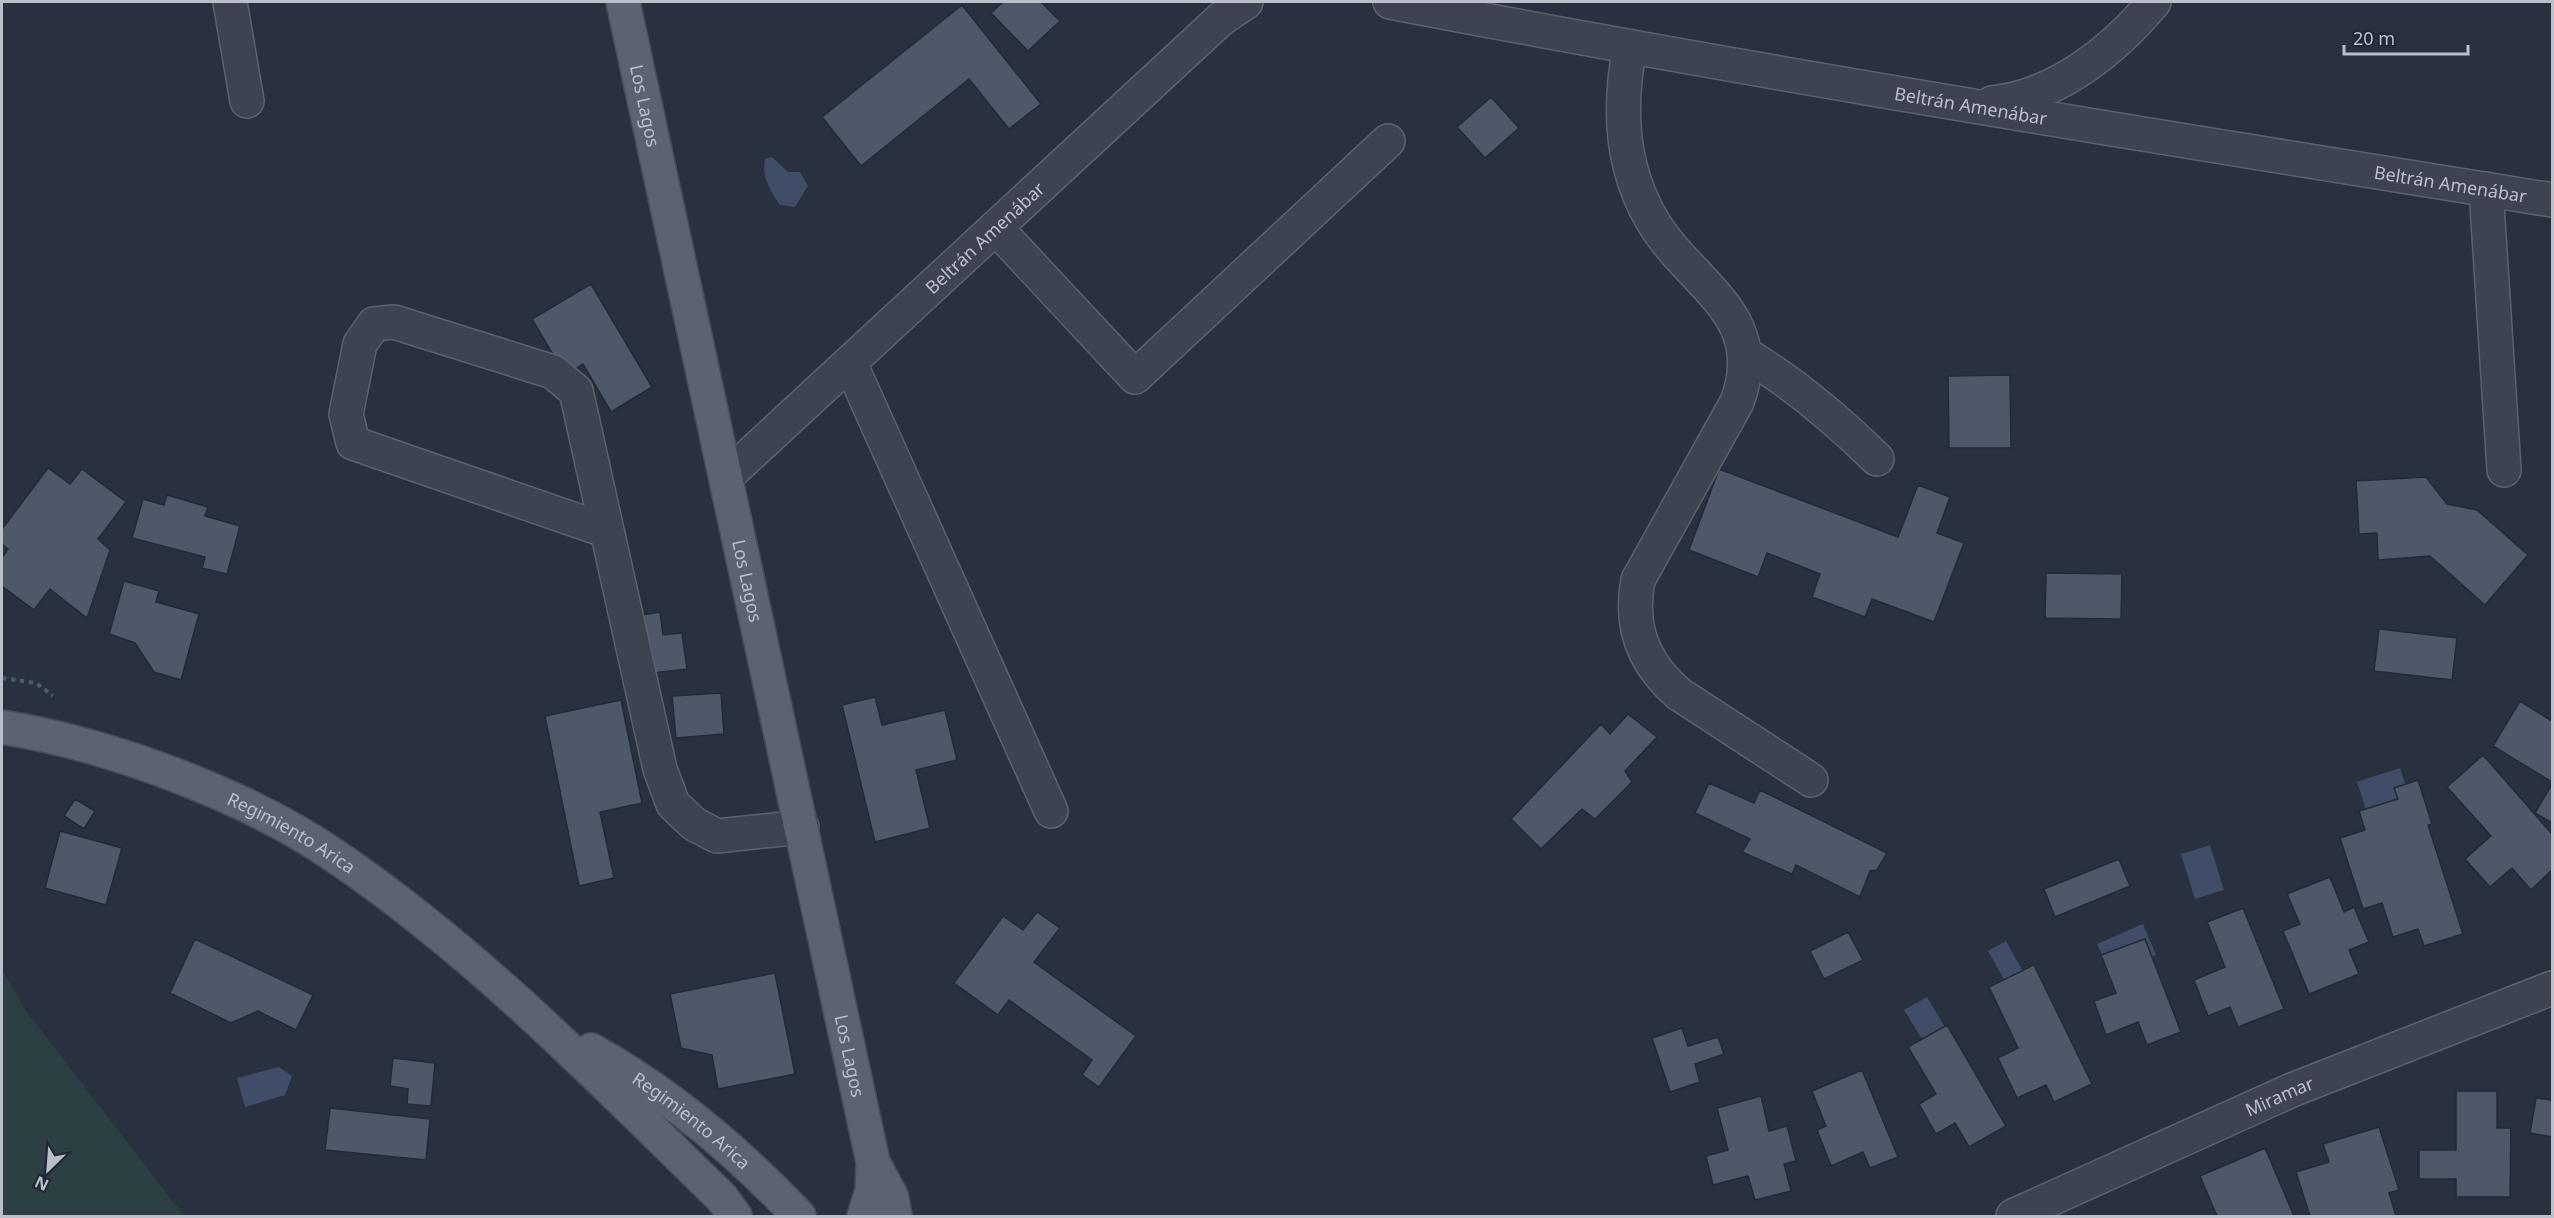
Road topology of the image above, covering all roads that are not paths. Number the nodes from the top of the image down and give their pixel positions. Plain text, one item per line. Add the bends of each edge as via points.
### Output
1 (230, 2) edge
2 (623, 2) edge
3 (1246, 2) edge
4 (1390, 2) edge
5 (2154, 2) edge
6 (1630, 48) junction
7 (247, 101) dead end
8 (1969, 106) junction
9 (1388, 141) dead end
10 (2486, 189) junction
11 (2553, 200) edge
12 (996, 228) junction
13 (1745, 354) junction
14 (850, 363) junction
15 (1877, 459) dead end
16 (2504, 470) dead end
17 (727, 476) junction
18 (607, 531) junction
19 (2, 727) edge
20 (1811, 780) dead end
21 (1051, 811) dead end
22 (802, 827) junction
23 (2553, 988) edge
24 (540, 1021) junction
25 (873, 1162) junction
26 (735, 1216) edge
27 (799, 1216) edge
28 (864, 1216) edge
29 (895, 1216) edge
30 (2013, 1216) edge

1 - 7 street
2 - 17 main road, Los Lagos
3 - 12 street, Beltrán Amenábar via 1221,19
4 - 6 street, Beltrán Amenábar
5 - 8 street via 2090,64 2018,100
6 - 8 street, Beltrán Amenábar
6 - 13 street via 1622,107 1626,147 1639,194 1667,243 1732,316
8 - 10 street, Beltrán Amenábar
9 - 12 street via 1135,377
10 - 11 street, Beltrán Amenábar
10 - 16 street
12 - 14 street, Beltrán Amenábar
13 - 15 street via 1797,387
13 - 20 street via 1737,402 1638,580 1635,620 1648,660 1661,679
14 - 17 street, Beltrán Amenábar
14 - 21 street
17 - 22 main road, Los Lagos
18 - 18 street via 353,443 346,414 360,344 374,324 394,322 553,372 576,391
18 - 22 street via 660,769 673,804 694,824 717,836
19 - 24 main road, Regimiento Arica via 65,741 162,771 284,826 337,857 441,935
22 - 25 main road, Los Lagos
23 - 30 street, Miramar via 2292,1090
24 - 26 main road, Regimiento Arica via 598,1074 722,1198
24 - 27 main road, Regimiento Arica via 663,1095 720,1140
25 - 28 main road, Los Lagos via 872,1191
25 - 29 main road, Los Lagos via 892,1198

